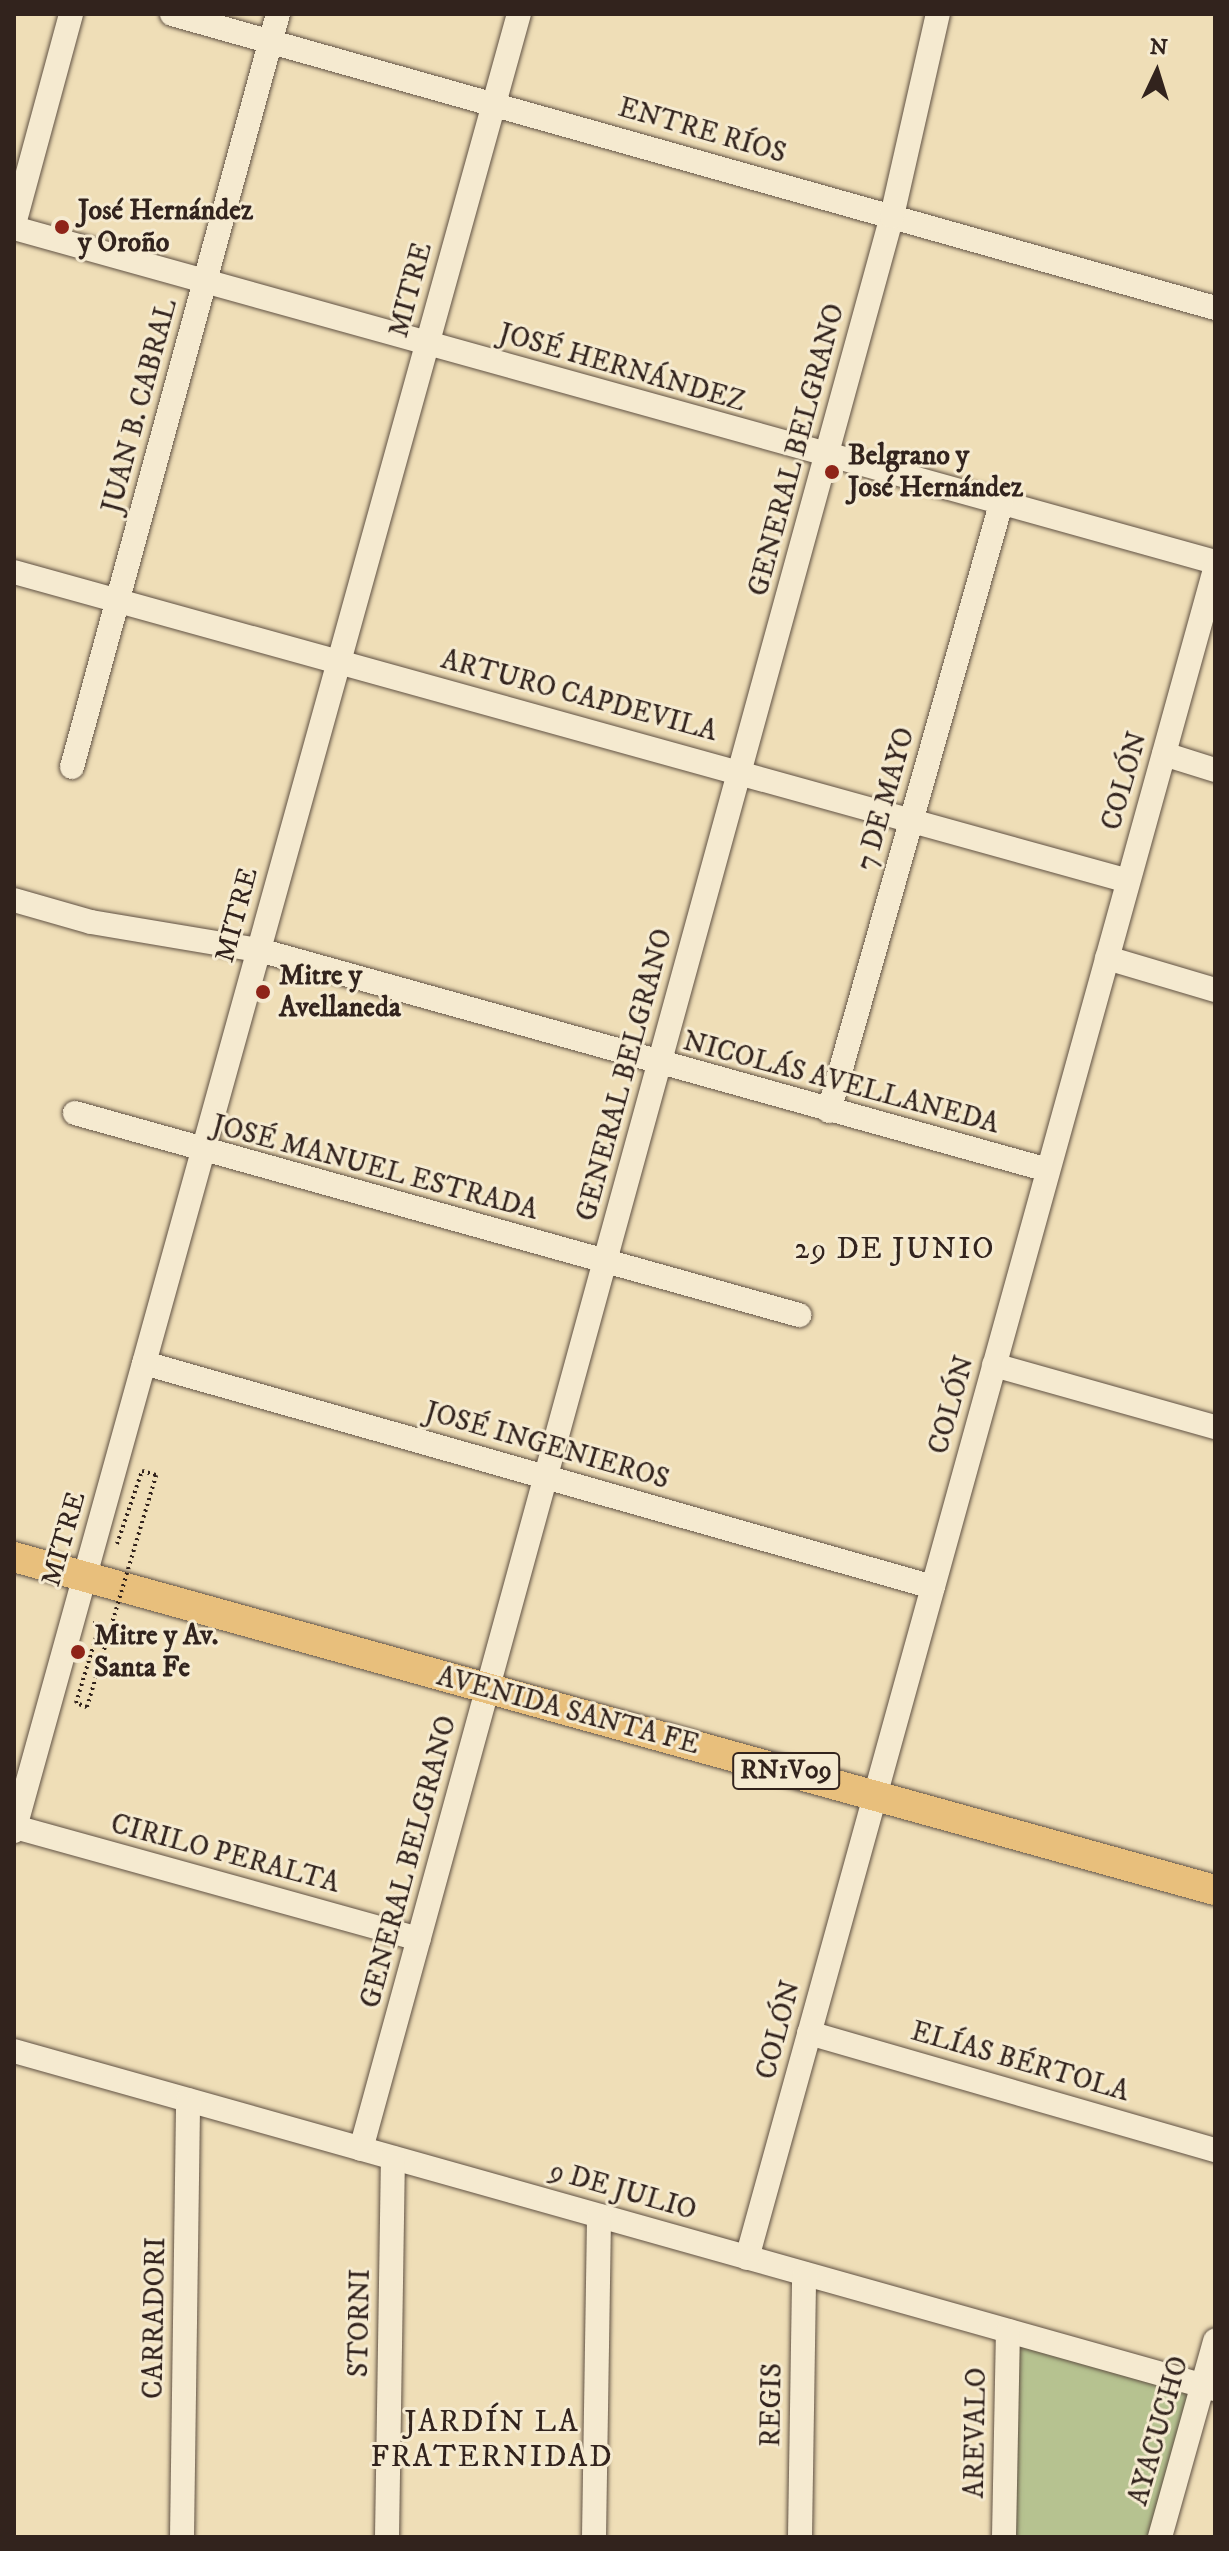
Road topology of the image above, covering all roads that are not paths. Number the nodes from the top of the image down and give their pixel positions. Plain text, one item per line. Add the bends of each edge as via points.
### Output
1 (71, 14) edge
2 (172, 14) edge
3 (278, 14) edge
4 (519, 14) edge
5 (938, 14) edge
6 (271, 41) junction
7 (494, 103) junction
8 (892, 216) junction
9 (14, 226) edge
10 (205, 282) junction
11 (1215, 308) edge
12 (427, 344) junction
13 (826, 456) junction
14 (1001, 504) junction
15 (1215, 562) edge
16 (1215, 569) edge
17 (14, 572) edge
18 (119, 601) junction
19 (339, 661) junction
20 (1164, 754) junction
21 (72, 767) dead end
22 (1215, 770) edge
23 (740, 772) junction
24 (911, 819) junction
25 (1128, 881) junction
26 (14, 900) edge
27 (259, 950) junction
28 (1107, 958) junction
29 (1215, 990) edge
30 (659, 1065) junction
31 (829, 1111) junction
32 (75, 1113) dead end
33 (203, 1152) junction
34 (1048, 1170) junction
35 (605, 1262) junction
36 (799, 1315) dead end
37 (144, 1363) junction
38 (994, 1365) junction
39 (1215, 1427) edge
40 (546, 1476) junction
41 (14, 1557) edge
42 (85, 1577) junction
43 (933, 1587) junction
44 (487, 1688) junction
45 (875, 1796) junction
46 (15, 1829) edge
47 (1215, 1890) edge
48 (419, 1939) junction
49 (809, 2033) junction
50 (14, 2051) edge
51 (188, 2100) junction
52 (361, 2149) junction
53 (1215, 2150) edge
54 (393, 2158) junction
55 (599, 2216) junction
56 (747, 2258) junction
57 (804, 2274) junction
58 (1008, 2331) junction
59 (1215, 2341) edge
60 (1209, 2387) edge
61 (182, 2537) edge
62 (387, 2537) edge
63 (594, 2537) edge
64 (800, 2537) edge
65 (1004, 2537) edge
66 (1160, 2537) edge

1 - 9 street
2 - 6 street, ENTRE RÍOS
3 - 6 street, JUAN B. CABRAL
4 - 7 street, MITRE
5 - 8 street, GENERAL BELGRANO
6 - 7 street, ENTRE RÍOS
6 - 10 street, JUAN B. CABRAL
7 - 8 street, ENTRE RÍOS
7 - 12 street, MITRE
8 - 11 street, ENTRE RÍOS
8 - 13 street, GENERAL BELGRANO
9 - 10 street, JOSÉ HERNÁNDEZ
10 - 12 street, JOSÉ HERNÁNDEZ
10 - 18 street, JUAN B. CABRAL
12 - 13 street, JOSÉ HERNÁNDEZ
12 - 19 street, MITRE
13 - 14 street, JOSÉ HERNÁNDEZ
13 - 23 street, GENERAL BELGRANO
14 - 15 street, JOSÉ HERNÁNDEZ
14 - 24 street, 7 DE MAYO
16 - 20 street, COLÓN
17 - 18 street, ARTURO CAPDEVILA
18 - 19 street, ARTURO CAPDEVILA
18 - 21 street, JUAN B. CABRAL
19 - 23 street, ARTURO CAPDEVILA
19 - 27 street, MITRE
20 - 22 street
20 - 25 street, COLÓN
23 - 24 street, ARTURO CAPDEVILA
23 - 30 street, GENERAL BELGRANO
24 - 25 street, ARTURO CAPDEVILA
24 - 31 street, 7 DE MAYO
25 - 28 street, COLÓN
26 - 27 street, NICOLÁS AVELLANEDA via 91,922
27 - 30 street, NICOLÁS AVELLANEDA
27 - 33 street, MITRE
28 - 29 street
28 - 34 street, COLÓN
30 - 31 street, NICOLÁS AVELLANEDA
30 - 35 street, GENERAL BELGRANO
31 - 34 street, NICOLÁS AVELLANEDA
32 - 33 street, JOSÉ MANUEL ESTRADA
33 - 35 street, JOSÉ MANUEL ESTRADA
33 - 37 street, MITRE
34 - 38 street, COLÓN
35 - 36 street, JOSÉ MANUEL ESTRADA
35 - 40 street, GENERAL BELGRANO
37 - 40 street, JOSÉ INGENIEROS
37 - 42 street, MITRE
38 - 39 street
38 - 43 street, COLÓN
40 - 43 street, JOSÉ INGENIEROS
40 - 44 street, GENERAL BELGRANO
41 - 42 main road, AVENIDA SANTA FE / RN1V09
42 - 44 main road, AVENIDA SANTA FE / RN1V09
42 - 46 street, MITRE
43 - 45 street, COLÓN
44 - 45 main road, AVENIDA SANTA FE / RN1V09
44 - 48 street, GENERAL BELGRANO
45 - 47 main road, AVENIDA SANTA FE / RN1V09
45 - 49 street, COLÓN
46 - 48 street, CIRILO PERALTA
48 - 52 street, GENERAL BELGRANO
49 - 53 street, ELÍAS BÉRTOLA
49 - 56 street, COLÓN
50 - 51 street, 9 DE JULIO
51 - 52 street, 9 DE JULIO
51 - 61 street, CARRADORI
52 - 54 street, 9 DE JULIO
54 - 55 street, 9 DE JULIO
54 - 62 street, STORNI
55 - 56 street, 9 DE JULIO
55 - 63 street
56 - 57 street, 9 DE JULIO
57 - 58 street, 9 DE JULIO
57 - 64 street, REGIS
58 - 60 street, 9 DE JULIO
58 - 65 street, AREVALO
59 - 60 street, AYACUCHO
60 - 66 street, AYACUCHO

